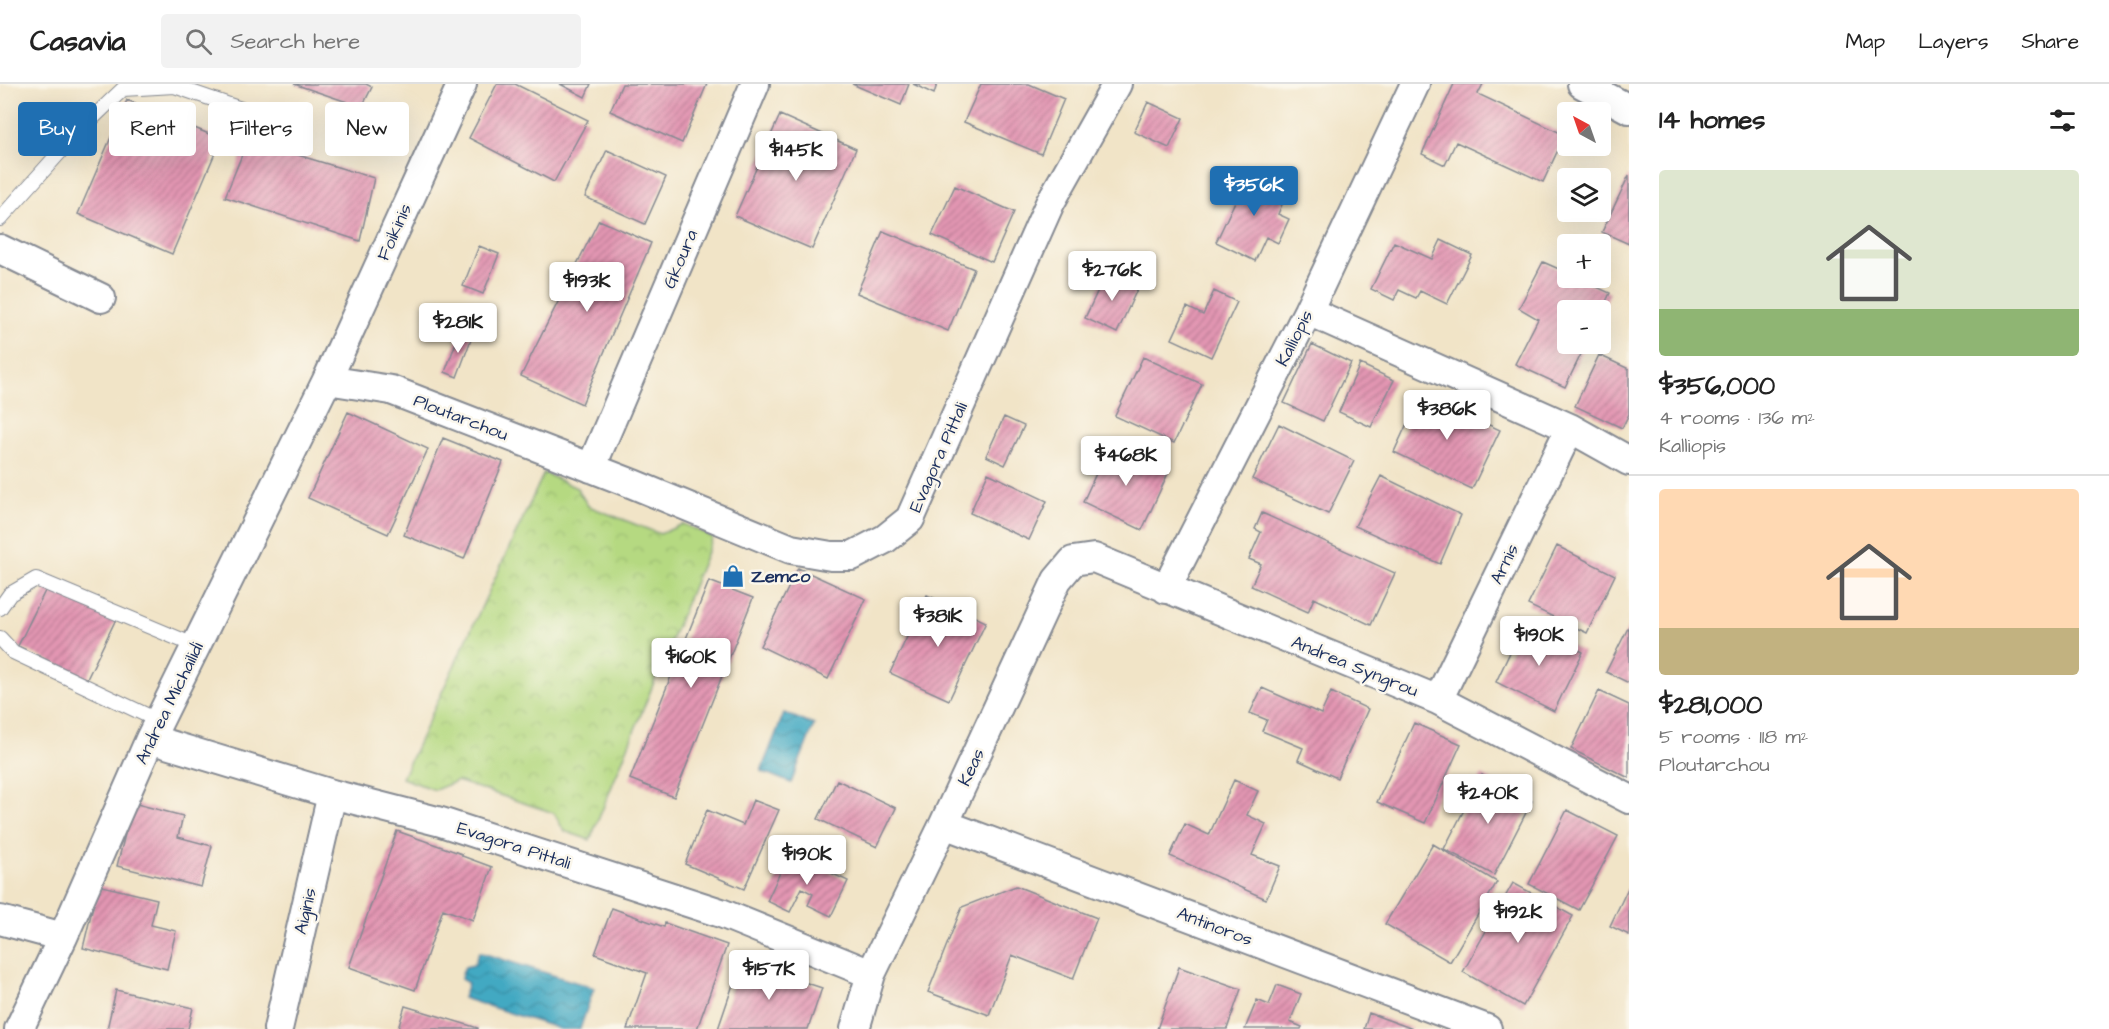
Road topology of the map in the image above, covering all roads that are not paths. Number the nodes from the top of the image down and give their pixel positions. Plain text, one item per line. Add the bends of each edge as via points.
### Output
1 (462, 84) edge
2 (755, 84) edge
3 (1117, 84) edge
4 (1415, 84) edge
5 (1581, 84) edge
6 (221, 102) edge
7 (1629, 109) edge
8 (0, 219) edge
9 (0, 249) edge
10 (101, 298) dead end
11 (1308, 311) junction
12 (327, 380) junction
13 (1570, 428) junction
14 (1629, 461) edge
15 (591, 468) junction
16 (1073, 561) joint
17 (1166, 589) junction
18 (0, 608) edge
19 (0, 638) edge
20 (196, 646) junction
21 (1438, 700) junction
22 (155, 730) junction
23 (332, 794) junction
24 (1629, 799) edge
25 (944, 824) junction
26 (0, 920) edge
27 (63, 937) junction
28 (871, 974) junction
29 (19, 1029) edge
30 (278, 1029) edge
31 (855, 1029) edge
32 (1487, 1029) edge

1 - 12 street, Foikinis
2 - 15 street, Gkoura
3 - 15 street, Evagora Pittali via 1050,203 910,519 885,539 852,556 791,549
4 - 11 street, Kalliopis
5 - 7 street
6 - 8 lane via 174,86 123,89 77,133
9 - 10 street
11 - 13 street
11 - 17 street, Kalliopis
12 - 15 street, Ploutarchou via 391,390
12 - 20 street, Andrea Michailidi
13 - 14 street
13 - 21 street, Arnis
16 - 17 street, Andrea Syngrou via 1094,558
16 - 25 street, Keas via 1057,580
17 - 21 street, Andrea Syngrou
18 - 20 lane via 10,594 36,579
19 - 22 lane via 13,651
20 - 22 street, Andrea Michailidi
21 - 24 street, Andrea Syngrou
22 - 23 street, Evagora Pittali
22 - 27 street, Andrea Michailidi
23 - 28 street, Evagora Pittali via 441,822 721,913
23 - 30 street, Aiginis
25 - 28 street, Keas
25 - 32 street, Antinoros
26 - 27 street
27 - 29 street, Andrea Michailidi
28 - 31 street, Keas

